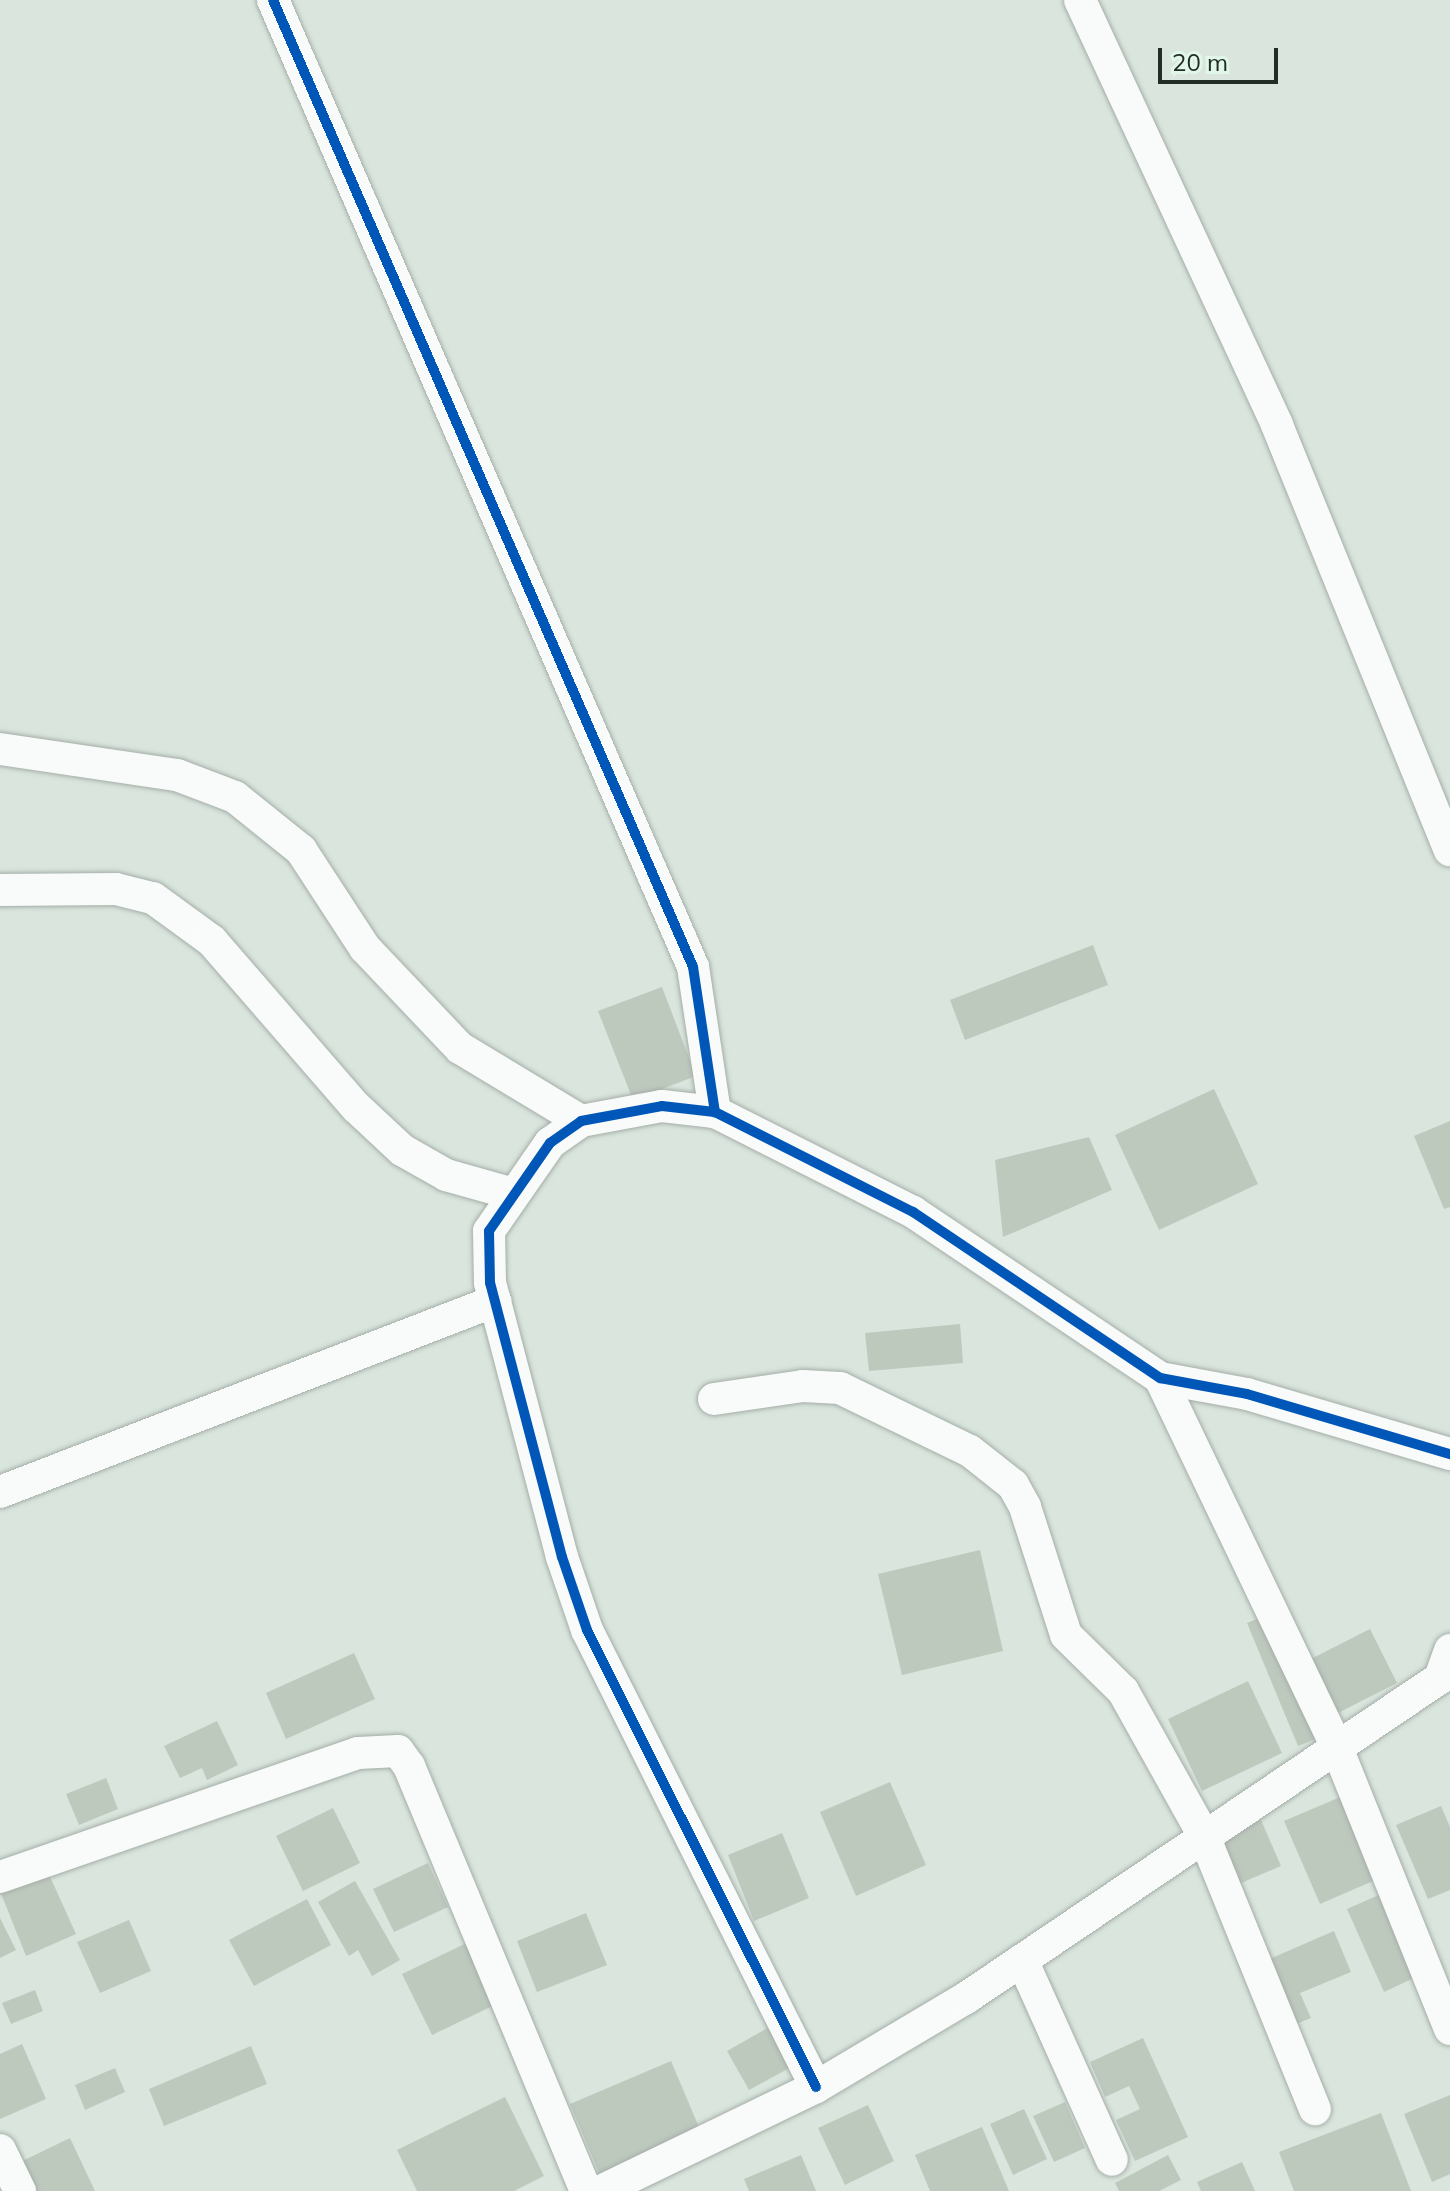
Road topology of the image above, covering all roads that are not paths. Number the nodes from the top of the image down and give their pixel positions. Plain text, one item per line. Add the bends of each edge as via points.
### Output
1 (273, 0) edge
2 (1080, 0) edge
3 (0, 749) edge
4 (1450, 850) edge
5 (0, 890) edge
6 (715, 1112) junction
7 (581, 1121) junction
8 (510, 1193) junction
9 (495, 1301) junction
10 (1160, 1378) junction
11 (714, 1399) dead end
12 (1450, 1454) edge
13 (0, 1492) edge
14 (1450, 1650) edge
15 (1337, 1748) junction
16 (1204, 1836) junction
17 (0, 1877) edge
18 (1022, 1960) junction
19 (1450, 2029) edge
20 (816, 2087) junction
21 (1315, 2109) dead end
22 (0, 2150) edge
23 (1112, 2160) dead end
24 (20, 2191) edge
25 (586, 2191) edge
26 (601, 2191) edge

1 - 6 street via 693,967
2 - 4 street via 1277,425
3 - 7 street via 177,775 235,797 301,850 365,948 460,1048
5 - 8 street via 116,889 153,898 212,941 356,1107 402,1150 446,1175
6 - 7 street via 662,1106
6 - 10 street via 913,1212
7 - 8 street via 550,1143
8 - 9 street via 489,1231
9 - 13 street
9 - 20 street via 562,1557 587,1630
10 - 12 street via 1247,1394
10 - 15 street
11 - 16 street via 803,1386 840,1388 998,1469 1025,1507 1066,1635 1123,1691
14 - 15 street via 1440,1678
15 - 16 street
15 - 19 street
16 - 18 street
16 - 21 street
17 - 25 street via 358,1753 398,1751 409,1766
18 - 20 street
18 - 23 street
20 - 26 street
22 - 24 street

